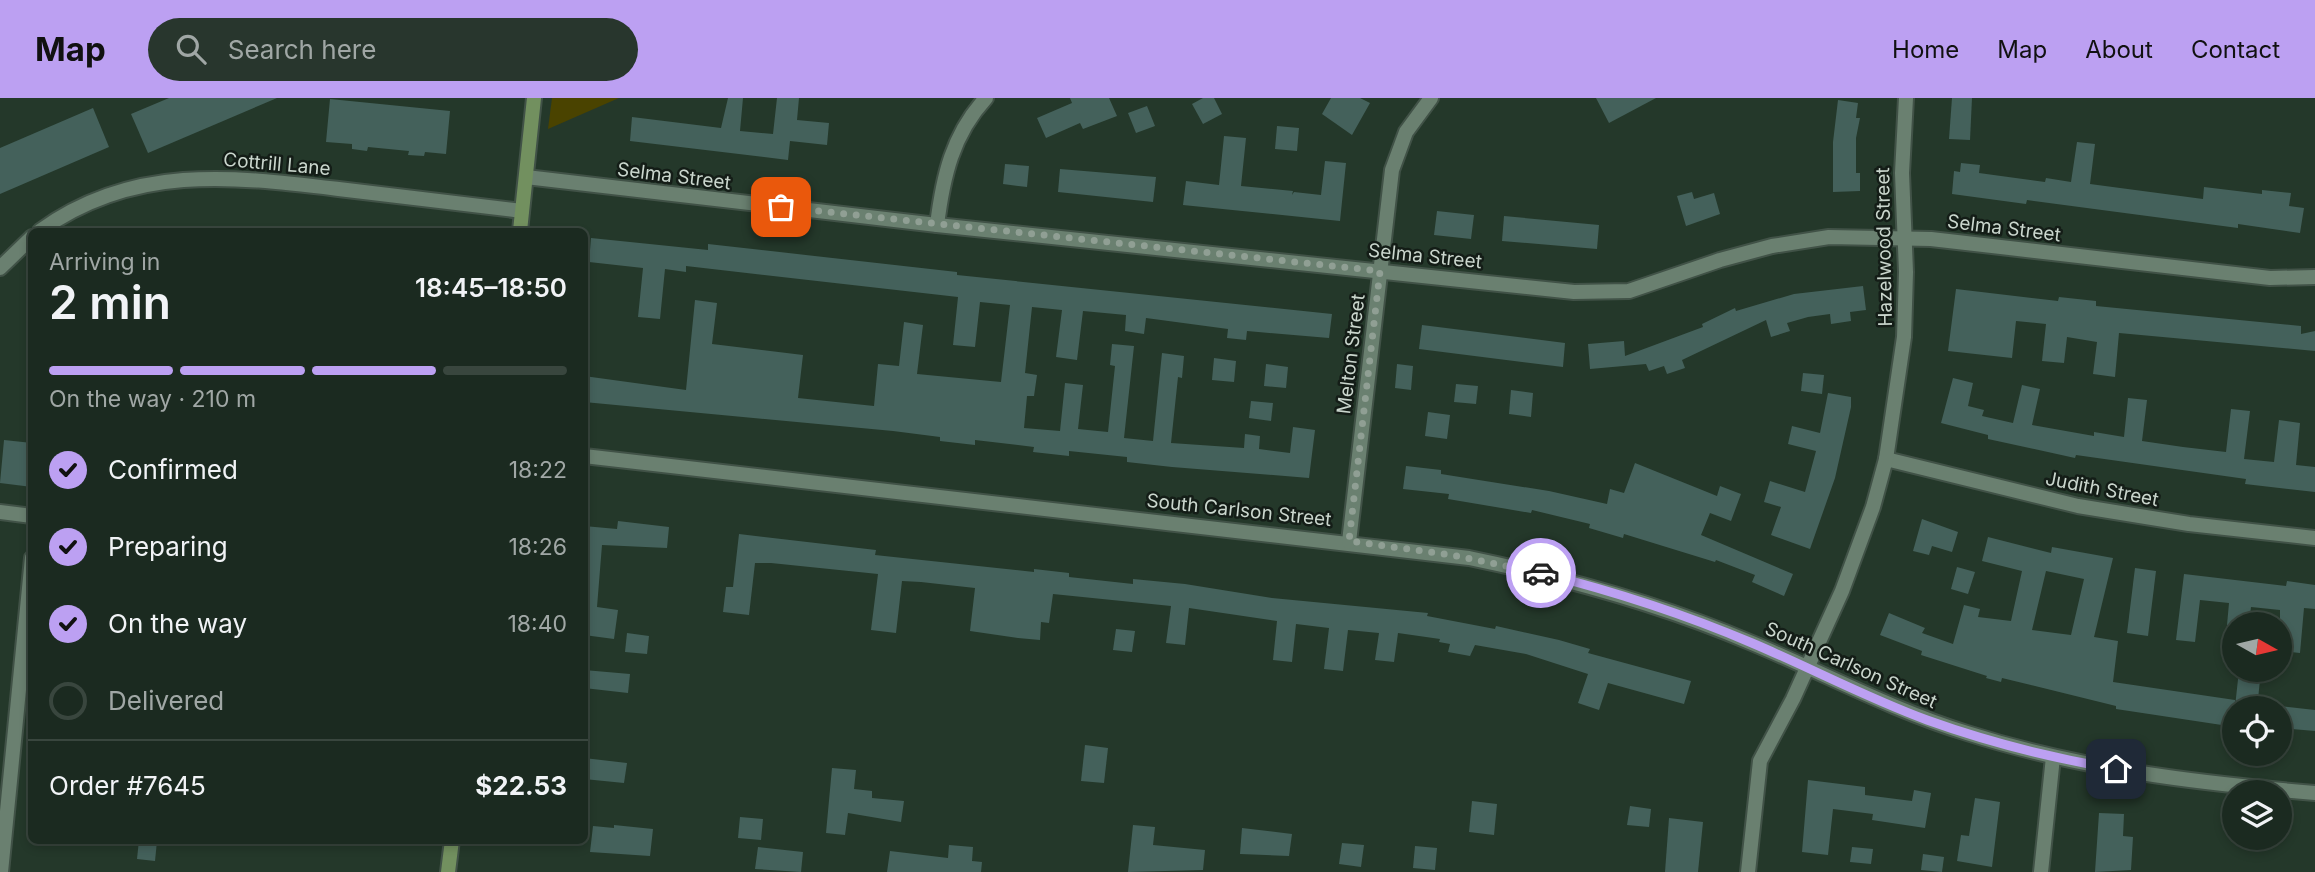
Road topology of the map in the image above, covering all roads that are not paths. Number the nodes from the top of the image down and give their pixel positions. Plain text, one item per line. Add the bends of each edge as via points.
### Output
1 (534, 98) edge
2 (986, 98) edge
3 (1431, 98) edge
4 (1906, 98) edge
5 (526, 177) junction
6 (522, 211) junction
7 (937, 225) junction
8 (45, 228) edge
9 (520, 228) edge
10 (1905, 238) junction
11 (28, 241) edge
12 (0, 268) edge
13 (1380, 271) junction
14 (2315, 277) edge
15 (588, 456) edge
16 (1886, 459) junction
17 (0, 512) edge
18 (28, 516) edge
19 (2315, 538) edge
20 (1349, 541) junction
21 (28, 627) edge
22 (1807, 667) junction
23 (25, 678) edge
24 (2053, 757) junction
25 (2315, 793) edge
26 (452, 844) edge
27 (1, 872) edge
28 (448, 872) edge
29 (1748, 872) edge
30 (2041, 872) edge

1 - 5 street
2 - 7 street via 972,113 954,147 942,184
3 - 13 street, Melton Street via 1405,132 1392,170
4 - 10 street, Hazelwood Street
5 - 6 street
5 - 7 street, Selma Street
6 - 8 street, Cottrill Lane via 279,182 172,179 83,204
6 - 9 street
7 - 13 street, Selma Street
10 - 13 street, Selma Street via 1829,237 1772,246 1650,286 1609,293
10 - 14 street, Selma Street via 2270,278
10 - 16 street, Hazelwood Street via 1904,337
11 - 12 street
13 - 20 street, Melton Street
15 - 20 street, South Carlson Street
16 - 19 street, Judith Street via 2113,512
16 - 22 street, Hazelwood Street via 1857,555
17 - 18 street
20 - 22 street, South Carlson Street via 1469,558 1588,585 1704,623
21 - 23 street
22 - 24 street, South Carlson Street via 1927,720
22 - 29 street, Hazelwood Street via 1760,761
23 - 27 street
24 - 25 street, South Carlson Street via 2152,776
24 - 30 street
26 - 28 street

